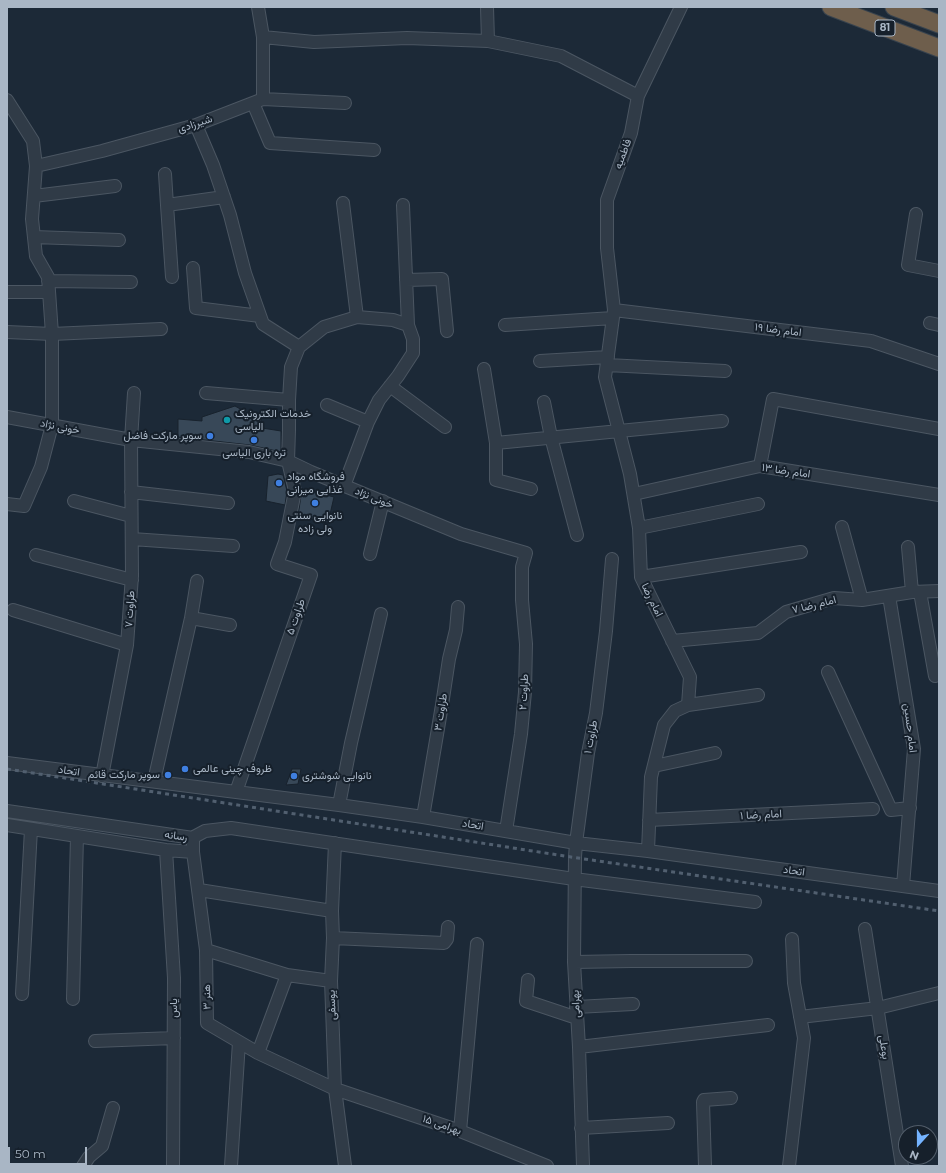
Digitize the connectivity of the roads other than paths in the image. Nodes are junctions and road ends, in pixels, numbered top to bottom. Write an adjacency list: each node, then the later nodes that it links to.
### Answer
1 (258, 7): 7 (street)
2 (487, 7): 8 (street)
3 (682, 7): 10 (street, فاطمیه)
4 (831, 7): 9 (highway, 81)
5 (894, 7): 6 (highway, 81)
6 (939, 24)
7 (263, 37): 8 (street); 12 (street)
8 (488, 41): 10 (street)
9 (939, 48)
10 (638, 96): 34 (street, فاطمیه)
11 (7, 100): 16 (street)
12 (258, 101): 13 (street); 14 (street, شیرزادی); 15 (street)
13 (346, 103)
14 (196, 125): 16 (street, شیرزادی); 20 (street)
15 (374, 150)
16 (36, 166): 19 (street)
17 (165, 174): 22 (street)
18 (115, 186): 19 (street)
19 (34, 196): 25 (street)
20 (224, 197): 22 (street); 35 (street)
21 (343, 203): 36 (street)
22 (167, 205): 29 (street)
23 (403, 205): 30 (street)
24 (916, 214): 28 (street)
25 (34, 237): 26 (street); 32 (street)
26 (119, 240)
27 (193, 268): 35 (street)
28 (939, 271)
29 (172, 276)
30 (406, 280): 37 (street); 40 (street)
31 (131, 282): 32 (street)
32 (49, 286): 33 (street); 42 (street)
33 (7, 292)
34 (614, 314): 38 (street, امام رضا ۱۹); 45 (street, امام رضا); 46 (street, امام رضا ۱۹)
35 (260, 316): 43 (street)
36 (357, 317): 37 (street); 43 (street)
37 (408, 325): 49 (street)
38 (505, 325)
39 (161, 329): 42 (street)
40 (447, 330)
41 (7, 332): 42 (street)
42 (52, 334): 58 (street)
43 (299, 347): 52 (street)
44 (540, 361): 45 (street)
45 (607, 361): 48 (street); 61 (street, امام رضا)
46 (939, 364)
47 (484, 369): 64 (street)
48 (725, 370)
49 (390, 386): 57 (street); 59 (street)
50 (134, 393): 63 (street, طراوت ۷)
51 (206, 393): 52 (street)
52 (289, 400): 65 (street)
53 (544, 402): 62 (street)
54 (327, 404): 57 (street)
55 (7, 417): 58 (street, خونی نژاد)
56 (722, 421): 61 (street)
57 (368, 422): 67 (street)
58 (52, 425): 63 (street, خونی نژاد); 75 (street)
59 (444, 427)
60 (939, 429): 66 (street)
61 (619, 431): 62 (street); 70 (street, امام رضا)
62 (551, 437): 64 (street); 80 (street)
63 (131, 440): 65 (street, خونی نژاد); 69 (street, طراوت ۷)
64 (496, 443): 68 (street)
65 (288, 461): 67 (street, خونی نژاد); 112 (street, طراوت ۵)
66 (760, 466): 70 (street, امام رضا ۱۳); 71 (street, امام رضا ۱۳)
67 (344, 486): 73 (street, خونی نژاد)
68 (531, 489)
69 (131, 492): 74 (street); 77 (street, طراوت ۷)
70 (634, 494): 79 (street, امام رضا)
71 (939, 495)
72 (74, 501): 77 (street)
73 (383, 501): 85 (street, خونی نژاد); 86 (street)
74 (228, 503)
75 (7, 504)
76 (758, 504): 79 (street)
77 (131, 516): 81 (street, طراوت ۷)
78 (842, 527): 95 (street)
79 (639, 528): 89 (street, امام رضا)
80 (577, 535)
81 (132, 539): 82 (street); 90 (street, طراوت ۷)
82 (233, 546)
83 (908, 547): 93 (street)
84 (801, 552): 89 (street)
85 (526, 553): 121 (street, طراوت ۲)
86 (370, 554)
87 (36, 555): 90 (street)
88 (612, 559): 125 (street, طراوت ۱)
89 (641, 577): 101 (street, امام رضا)
90 (132, 580): 102 (street, طراوت ۷)
91 (197, 581): 99 (street)
92 (939, 591): 93 (street, امام رضا ۷)
93 (916, 592): 94 (street, امام رضا ۷); 104 (street)
94 (889, 596): 95 (street, امام رضا ۷); 114 (street, امام حسین)
95 (862, 600): 101 (street, امام رضا ۷)
96 (458, 607): 117 (street, طراوت ۳)
97 (13, 610): 102 (street)
98 (381, 614): 113 (street)
99 (191, 618): 100 (street); 111 (street)
100 (230, 625)
101 (672, 641): 106 (street, امام رضا)
102 (127, 645): 110 (street, طراوت ۷)
103 (828, 672): 114 (street)
104 (935, 676)
105 (758, 695): 106 (street)
106 (688, 705): 109 (street)
107 (715, 753): 109 (street)
108 (7, 763): 110 (street, اتحاد)
109 (654, 766): 118 (street)
110 (102, 776): 111 (street, اتحاد)
111 (154, 781): 112 (street, اتحاد)
112 (236, 792): 113 (street, اتحاد)
113 (339, 805): 117 (street, اتحاد)
114 (910, 808): 130 (street, امام حسین)
115 (873, 809): 118 (street, امام رضا ۱)
116 (7, 811): 123 (street, رسانه)
117 (423, 817): 121 (street, اتحاد)
118 (649, 820): 127 (street)
119 (7, 825): 120 (street, رسانه)
120 (31, 829): 122 (street, رسانه); 147 (street)
121 (506, 830): 125 (street, اتحاد)
122 (77, 836): 126 (street, رسانه); 148 (street)
123 (192, 838): 124 (street); 128 (street, رسانه)
124 (335, 843): 129 (street); 134 (street, یوسفی)
125 (576, 843): 127 (street, اتحاد); 129 (street, بهرامی)
126 (166, 850): 128 (street, رسانه); 154 (street, یاس)
127 (648, 851): 130 (street, اتحاد)
128 (193, 852): 131 (street, هنر ۳)
129 (574, 879): 133 (street); 142 (street, بهرامی)
130 (904, 886): 132 (street, اتحاد)
131 (199, 890): 134 (street); 140 (street, هنر ۳)
132 (939, 891)
133 (755, 902)
134 (332, 911): 137 (street, یوسفی)
135 (448, 927): 137 (street)
136 (865, 929): 150 (street, بوعلی)
137 (333, 938): 145 (street, یوسفی)
138 (792, 939): 152 (street)
139 (477, 944): 164 (street)
140 (206, 950): 143 (street); 156 (street, هنر ۳)
141 (746, 961): 142 (street)
142 (574, 962): 151 (street, بهرامی)
143 (287, 975): 145 (street); 158 (street)
144 (528, 980): 151 (street)
145 (331, 981): 159 (street, یوسفی)
146 (939, 993): 150 (street)
147 (22, 994)
148 (73, 999)
149 (633, 1004): 151 (street)
150 (878, 1008): 152 (street); 173 (street, بوعلی)
151 (577, 1012): 157 (street, بهرامی)
152 (800, 1017): 172 (street)
153 (768, 1025): 157 (street)
154 (174, 1038): 155 (street); 166 (street, یاس)
155 (95, 1041)
156 (239, 1042): 158 (street, هنر ۳); 167 (street)
157 (579, 1047): 163 (street, بهرامی)
158 (258, 1053): 159 (street, هنر ۳)
159 (334, 1089): 164 (street, بهرامی ۱۵); 168 (street, یوسفی)
160 (731, 1098): 171 (street)
161 (113, 1108): 165 (street)
162 (668, 1123): 163 (street)
163 (582, 1128): 170 (street, بهرامی)
164 (460, 1131): 169 (street, بهرامی ۱۵)
165 (83, 1166)
166 (173, 1166)
167 (231, 1166)
168 (344, 1166)
169 (547, 1166)
170 (583, 1166)
171 (705, 1166)
172 (789, 1166)
173 (902, 1166)

